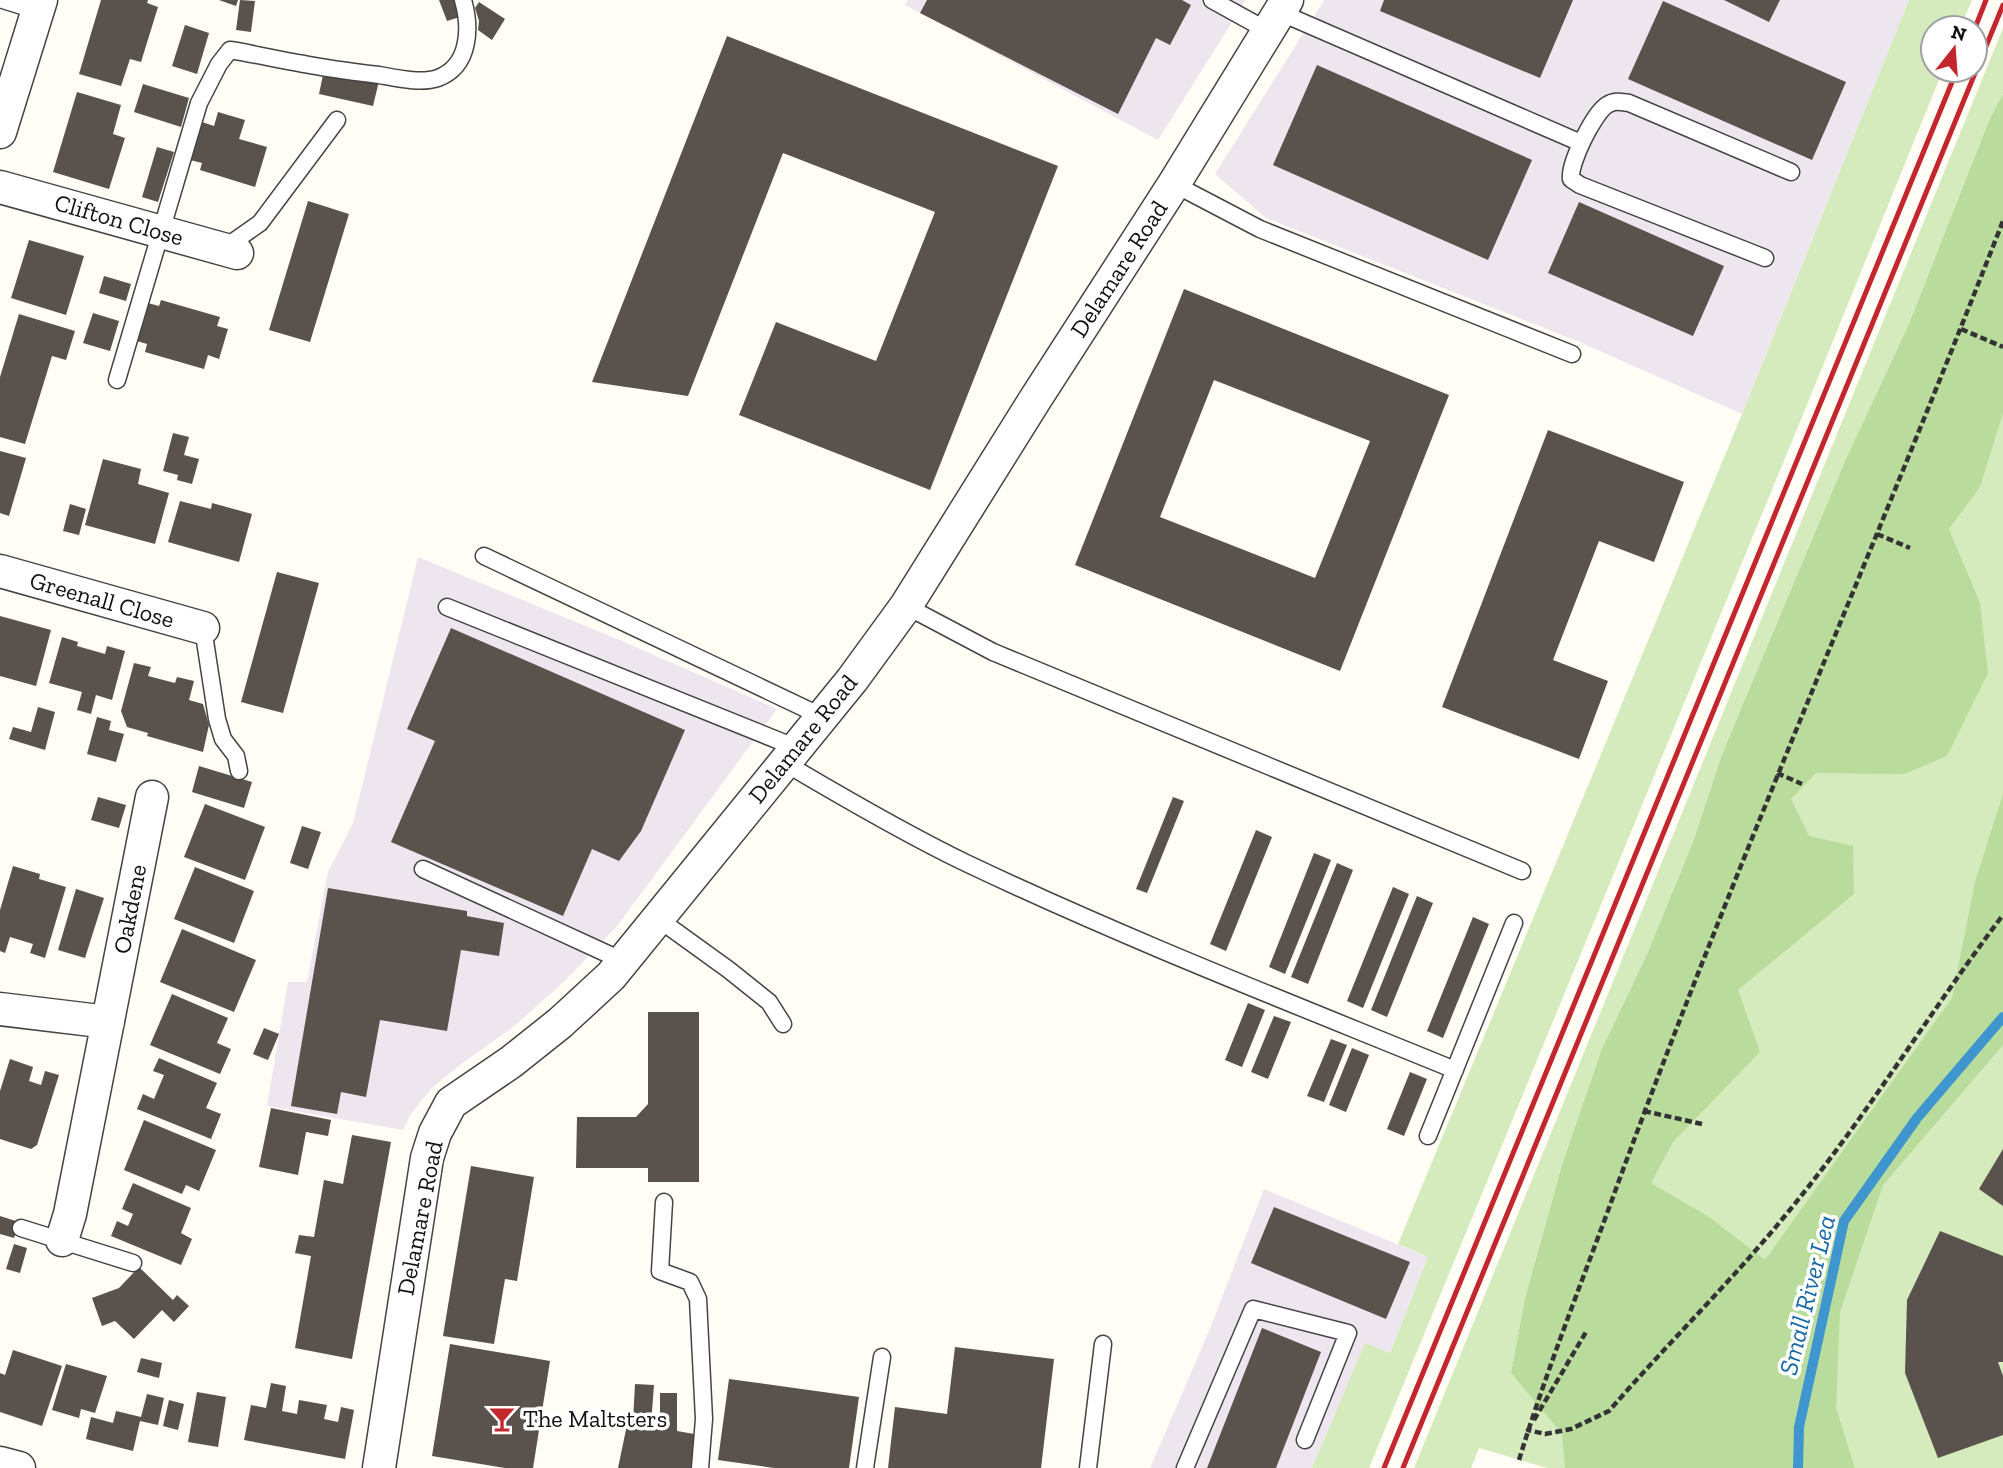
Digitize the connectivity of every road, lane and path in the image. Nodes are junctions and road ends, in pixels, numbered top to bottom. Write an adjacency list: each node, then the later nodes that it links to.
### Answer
1 (2, 0): 4 (lane)
2 (463, 0): 13 (lane)
3 (1212, 0): 5 (lane)
4 (40, 6): 7 (street)
5 (1278, 14): 8 (lane); 10 (street, Delamare Road)
6 (337, 120): 14 (lane)
7 (0, 132)
8 (1581, 143): 9 (lane); 15 (lane)
9 (1791, 172)
10 (1174, 184): 18 (lane); 24 (street, Delamare Road)
11 (0, 187): 13 (street, Clifton Close)
12 (2003, 221): 16 (path)
13 (162, 232): 14 (street, Clifton Close); 19 (lane)
14 (230, 251)
15 (1765, 258)
16 (1961, 329): 17 (path); 20 (path)
17 (2003, 347)
18 (1572, 354)
19 (117, 380)
20 (1877, 534): 21 (path); 30 (path)
21 (1910, 548)
22 (484, 556): 27 (lane)
23 (0, 571): 26 (street, Greenall Close)
24 (906, 606): 27 (street, Delamare Road); 34 (lane)
25 (447, 607): 28 (lane)
26 (204, 628): 29 (lane)
27 (823, 717): 28 (street, Delamare Road)
28 (791, 756): 36 (street, Delamare Road); 42 (lane)
29 (239, 771)
30 (1777, 773): 31 (path); 43 (path)
31 (1802, 784)
32 (152, 797): 40 (street, Oakdene)
33 (423, 869): 38 (lane)
34 (1522, 871)
35 (2003, 915): 53 (path)
36 (657, 918): 38 (street, Delamare Road); 41 (lane)
37 (1514, 923): 42 (lane)
38 (623, 961): 58 (street, Delamare Road)
39 (0, 1009): 40 (street)
40 (108, 1022): 48 (street, Oakdene)
41 (783, 1024)
42 (1455, 1070): 45 (lane)
43 (1644, 1111): 44 (path); 53 (path)
44 (1702, 1124)
45 (1428, 1136)
46 (664, 1202): 59 (lane)
47 (21, 1228): 48 (lane)
48 (62, 1240): 49 (lane)
49 (133, 1262)
50 (1586, 1332): 53 (path)
51 (1103, 1344): 61 (lane)
52 (882, 1357): 60 (lane)
53 (1528, 1430): 55 (path)
54 (1305, 1440): 62 (lane)
55 (1519, 1460)
56 (0, 1463): 57 (street)
57 (19, 1468)
58 (379, 1468)
59 (700, 1468)
60 (865, 1468)
61 (1088, 1468)
62 (1185, 1468)

